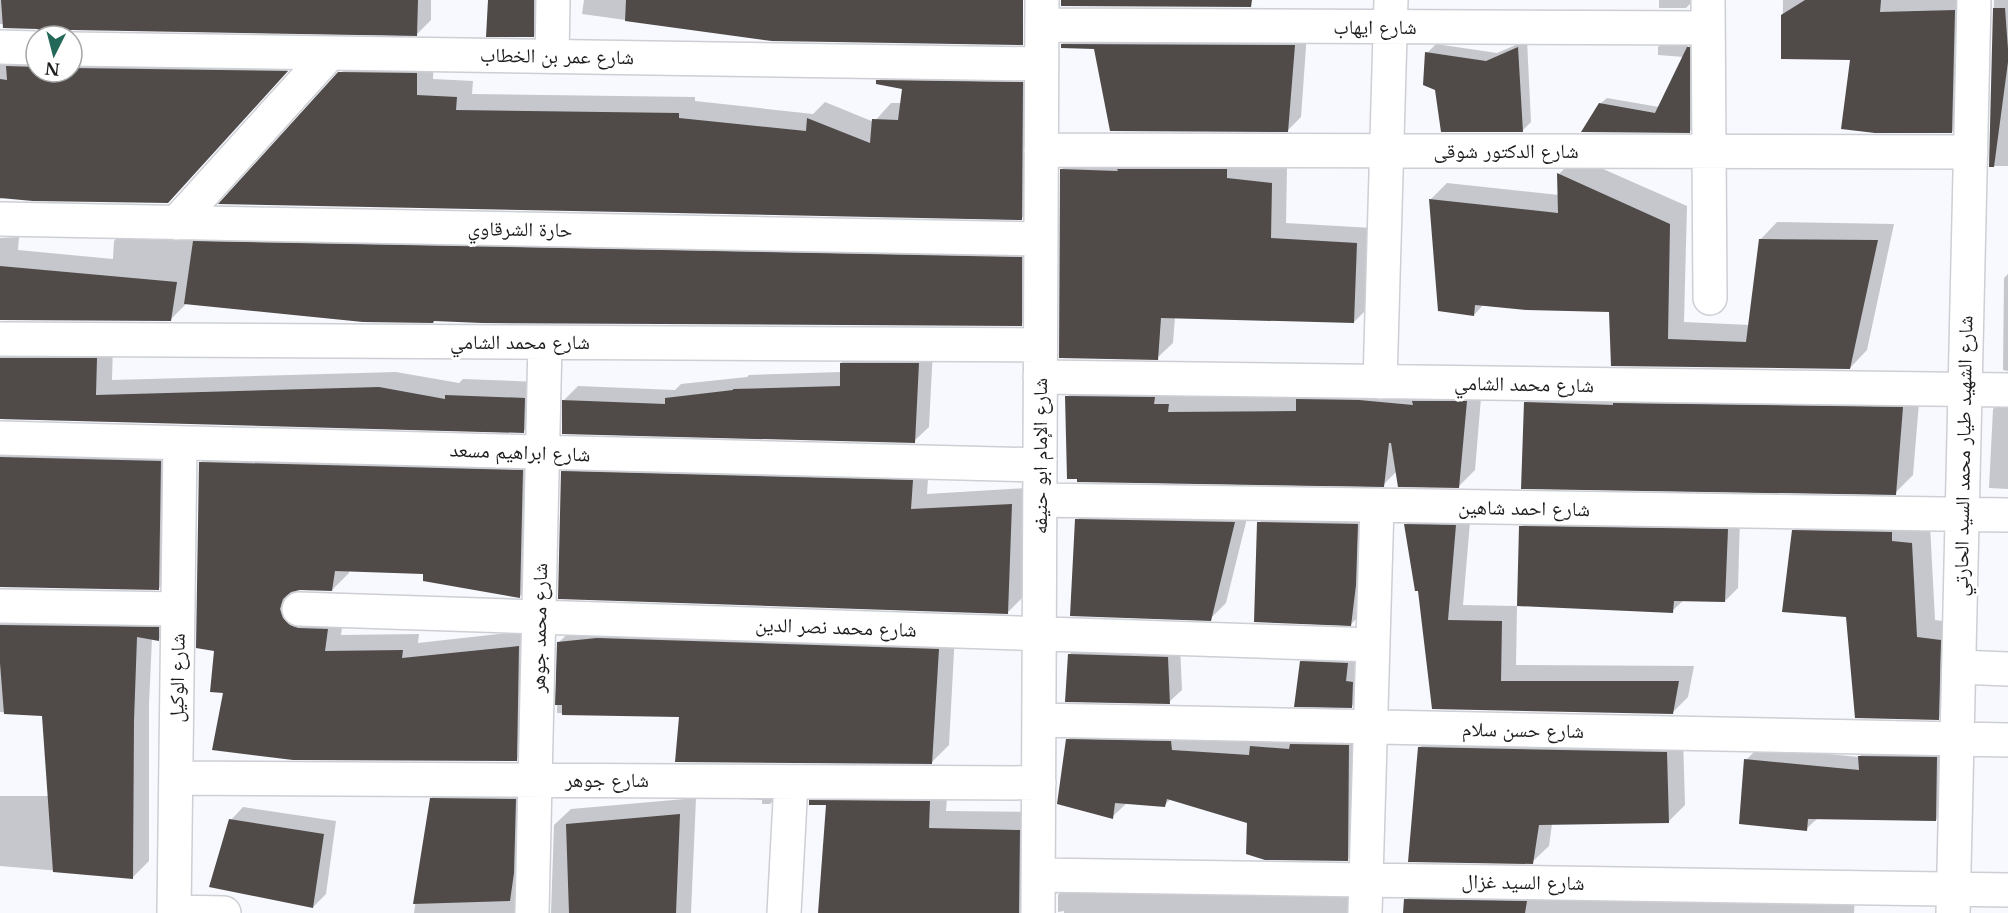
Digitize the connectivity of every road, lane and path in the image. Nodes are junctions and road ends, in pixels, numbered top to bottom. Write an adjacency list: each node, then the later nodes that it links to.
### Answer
1 (553, 0): 10 (street)
2 (1974, 0): 15 (street, شارع الشهيد طيار محمد السيد الحارتي)
3 (1042, 12): 4 (street, شارع ايهاب); 11 (street, شارع الإمام ابو حنيفه)
4 (1391, 13): 5 (street, شارع ايهاب); 13 (street)
5 (1708, 14): 14 (street)
6 (0, 47): 7 (street)
7 (24, 48)
8 (84, 49): 9 (street, شارع عمر بن الخطاب)
9 (330, 53): 10 (street, شارع عمر بن الخطاب); 17 (street)
10 (552, 56): 11 (street, شارع عمر بن الخطاب)
11 (1041, 64): 12 (street, شارع الإمام ابو حنيفه)
12 (1041, 150): 13 (street, شارع الدكتور شوقى); 18 (street, شارع الإمام ابو حنيفه)
13 (1387, 151): 14 (street, شارع الدكتور شوقى); 23 (street)
14 (1709, 151): 15 (street, شارع الدكتور شوقى); 19 (street)
15 (1971, 152): 24 (street, شارع الشهيد طيار محمد السيد الحارتي)
16 (0, 219): 17 (street, حارة الشرقاوي)
17 (176, 223): 18 (street, حارة الشرقاوي)
18 (1041, 239): 22 (street, شارع الإمام ابو حنيفه)
19 (1710, 298)
20 (0, 339): 21 (street, شارع محمد الشامي)
21 (545, 342): 22 (street, شارع محمد الشامي); 28 (street, شارع محمد جوهر)
22 (1040, 361): 23 (street, شارع محمد الشامي); 29 (street, شارع الإمام ابو حنيفه)
23 (1380, 382): 24 (street, شارع محمد الشامي)
24 (1965, 390): 25 (street, شارع محمد الشامي); 32 (street, شارع الشهيد طيار محمد السيد الحارتي)
25 (2008, 390)
26 (0, 438): 27 (street, شارع ابراهيم مسعد)
27 (180, 442): 28 (street, شارع ابراهيم مسعد); 35 (street, شارع الوكيل)
28 (543, 452): 29 (street, شارع ابراهيم مسعد); 37 (street, شارع محمد جوهر)
29 (1040, 465): 30 (street, شارع الإمام ابو حنيفه)
30 (1040, 500): 31 (street, شارع احمد شاهين); 38 (street, شارع الإمام ابو حنيفه)
31 (1377, 505): 32 (street, شارع احمد شاهين); 39 (street)
32 (1962, 514): 33 (street, شارع احمد شاهين); 40 (street, شارع الشهيد طيار محمد السيد الحارتي)
33 (2008, 515)
34 (0, 606): 35 (street)
35 (178, 609): 46 (street, شارع الوكيل)
36 (299, 609): 37 (street, شارع محمد نصر الدين)
37 (539, 618): 38 (street, شارع محمد نصر الدين); 47 (street, شارع محمد جوهر)
38 (1039, 634): 39 (street, شارع محمد نصر الدين); 42 (street, شارع الإمام ابو حنيفه)
39 (1373, 645): 43 (street)
40 (1959, 667): 41 (street); 44 (street, شارع الشهيد طيار محمد السيد الحارتي)
41 (2008, 669)
42 (1039, 720): 43 (street, شارع حسن سلام); 49 (street, شارع الإمام ابو حنيفه)
43 (1371, 727): 44 (street, شارع حسن سلام); 51 (street)
44 (1957, 739): 45 (street, شارع حسن سلام); 53 (street, شارع الشهيد طيار محمد السيد الحارتي)
45 (2008, 740)
46 (176, 778): 47 (street, شارع جوهر); 54 (street, شارع الوكيل)
47 (535, 780): 48 (street, شارع جوهر); 56 (street, شارع محمد جوهر)
48 (791, 782): 49 (street, شارع جوهر); 57 (street)
49 (1039, 783): 50 (street, شارع الإمام ابو حنيفه)
50 (1039, 875): 51 (street, شارع السيد غزال); 58 (street, شارع الإمام ابو حنيفه)
51 (1366, 879): 53 (street, شارع السيد غزال); 59 (street)
52 (2008, 890): 53 (street, شارع السيد غزال)
53 (1953, 901)
54 (174, 913): 55 (street)
55 (224, 913)
56 (532, 913)
57 (784, 913)
58 (1038, 913)
59 (1365, 913)

